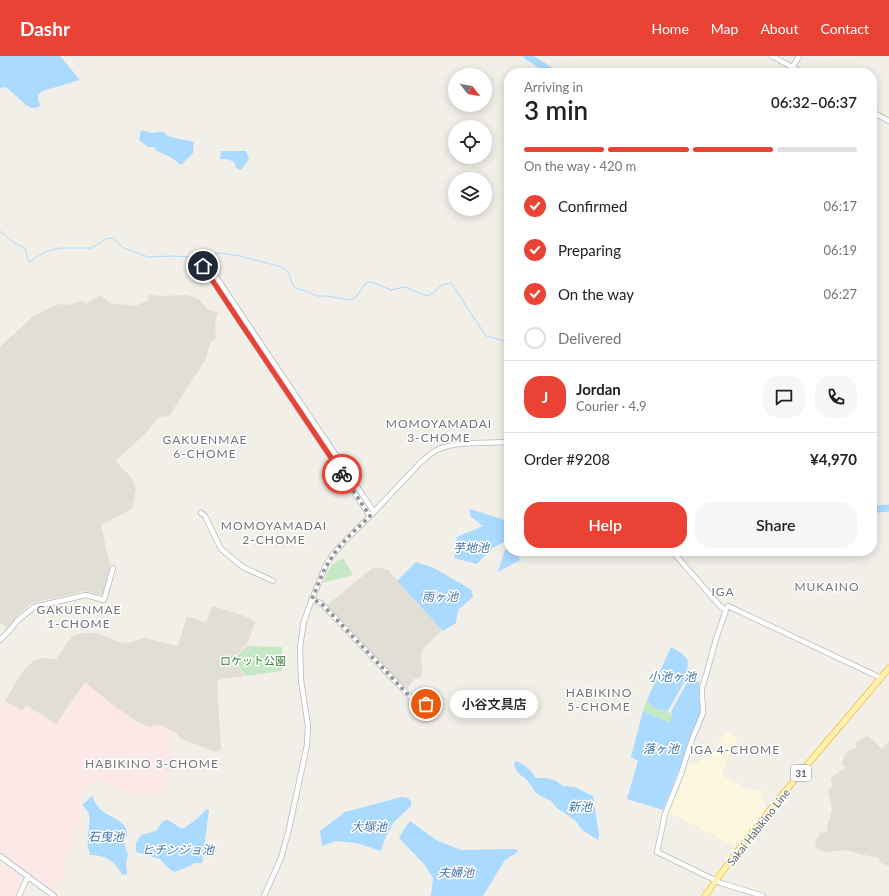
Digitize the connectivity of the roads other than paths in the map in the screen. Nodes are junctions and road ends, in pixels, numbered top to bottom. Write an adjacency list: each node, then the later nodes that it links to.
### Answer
1 (772, 56): 3 (street)
2 (800, 56): 3 (street)
3 (793, 67)
4 (877, 115): 5 (street)
5 (889, 121)
6 (208, 265): 10 (street)
7 (203, 266): 11 (street)
8 (504, 442): 10 (street)
9 (201, 512): 14 (street)
10 (374, 512): 11 (street)
11 (370, 516): 15 (street)
12 (676, 556): 23 (street)
13 (113, 568): 17 (street)
14 (273, 581)
15 (312, 599): 20 (street); 26 (street)
16 (728, 606): 19 (street)
17 (0, 640)
18 (889, 668): 19 (main road, Sakai Habikino Line / 31)
19 (881, 678): 23 (main road, Sakai Habikino Line / 31)
20 (432, 705)
21 (0, 856): 22 (street)
22 (28, 876): 24 (street); 25 (street)
23 (716, 880): 27 (main road, Sakai Habikino Line / 31); 28 (street)
24 (19, 896)
25 (54, 896)
26 (264, 896)
27 (705, 896)
28 (763, 896)

